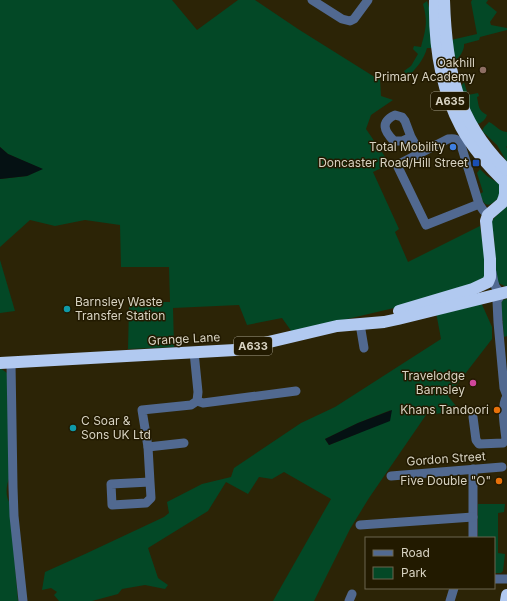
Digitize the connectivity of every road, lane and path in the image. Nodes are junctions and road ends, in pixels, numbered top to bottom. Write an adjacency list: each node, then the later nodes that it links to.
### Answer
1 (312, 0): 2 (street)
2 (368, 0)
3 (435, 0): 7 (highway, A635)
4 (444, 0): 7 (highway, A635)
5 (411, 137): 6 (street)
6 (420, 153): 9 (street); 9 (street)
7 (506, 178): 8 (highway)
8 (505, 202): 10 (highway)
9 (479, 204): 10 (street)
10 (488, 215): 11 (highway, A633)
11 (490, 259): 12 (street); 13 (highway, A633)
12 (504, 293): 13 (highway, Grange Lane / A633); 18 (street)
13 (360, 324): 14 (street); 15 (highway, Grange Lane / A633)
14 (364, 348)
15 (194, 352): 16 (highway, Grange Lane / A633); 19 (street)
16 (6, 363): 34 (street)
17 (296, 391): 19 (street)
18 (507, 396): 20 (street)
19 (197, 401): 22 (street)
20 (473, 417)
21 (184, 443): 22 (street)
22 (148, 447): 26 (street)
23 (502, 467): 24 (street, Gordon Street)
24 (473, 469): 25 (street, Gordon Street); 27 (street)
25 (391, 476)
26 (150, 482): 26 (street)
27 (474, 517): 28 (street); 29 (street)
28 (360, 525)
29 (473, 537)
30 (495, 579): 31 (street)
31 (507, 579)
32 (454, 589): 35 (street)
33 (507, 595): 36 (highway)
34 (23, 601)
35 (450, 601)
36 (506, 601)

